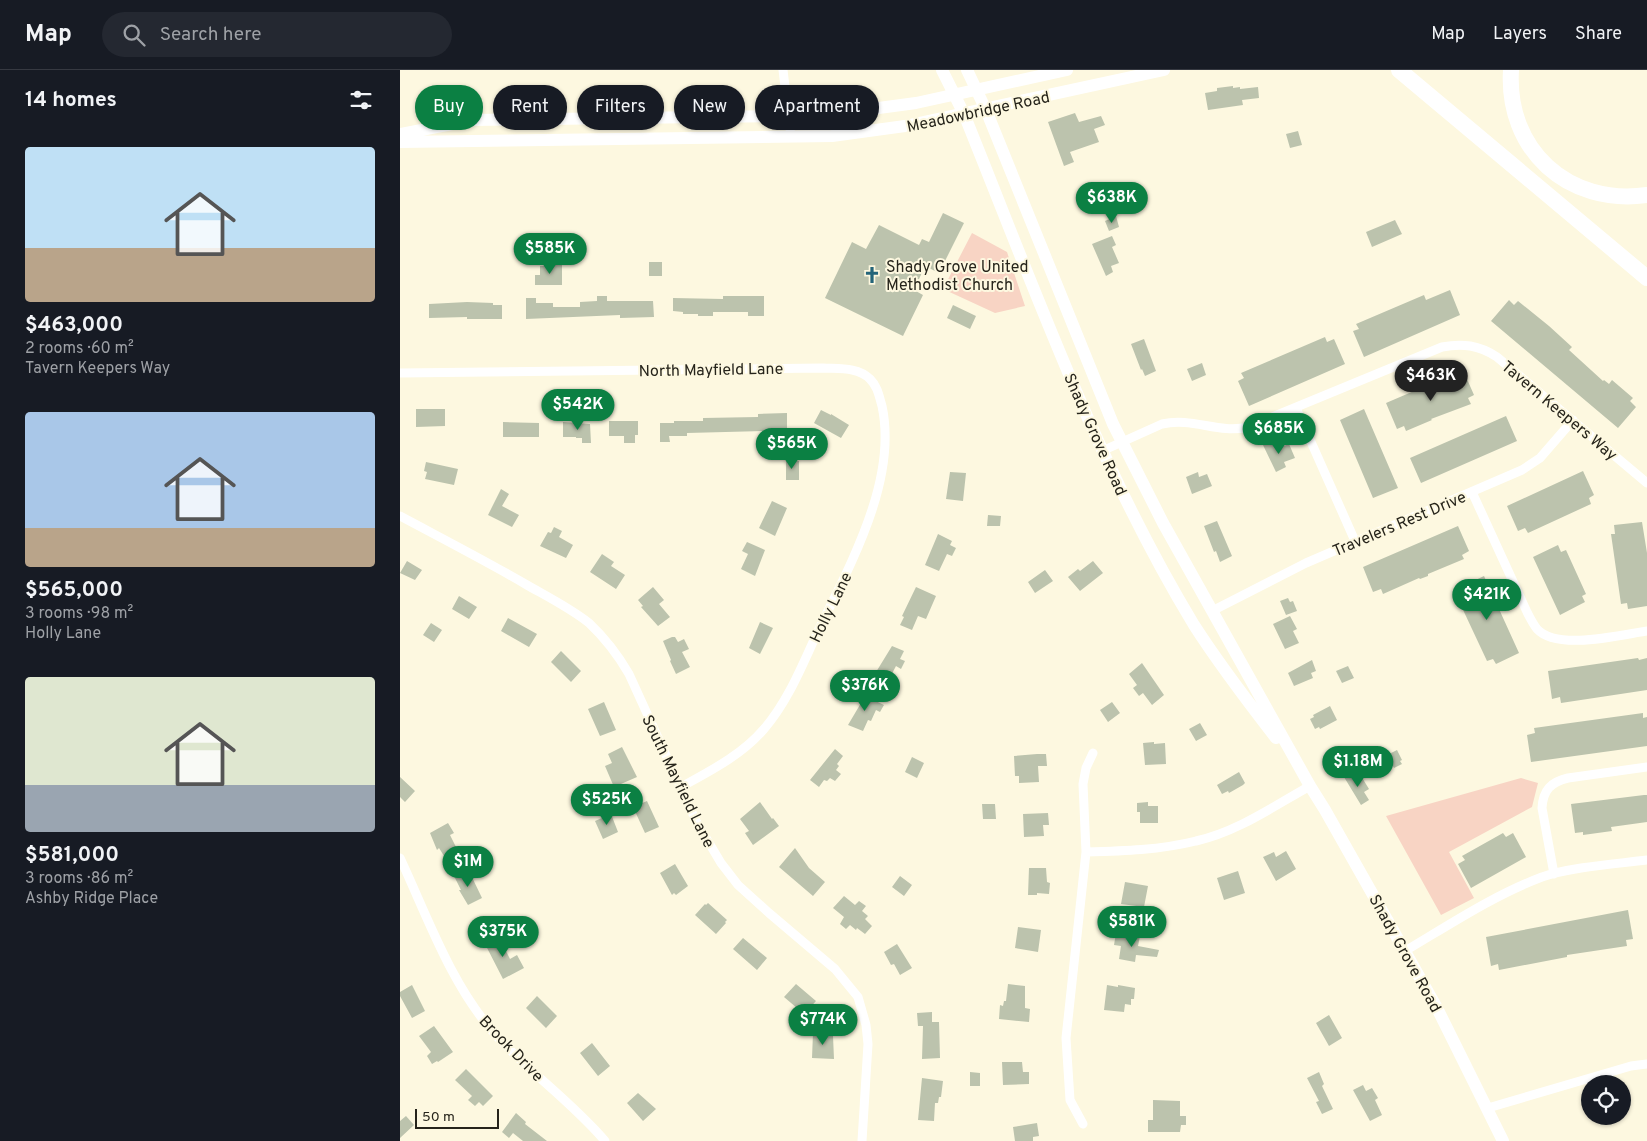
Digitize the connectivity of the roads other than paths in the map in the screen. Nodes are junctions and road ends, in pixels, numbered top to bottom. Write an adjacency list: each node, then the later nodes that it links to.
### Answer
1 (783, 70): 8 (street)
2 (942, 70): 10 (main road, Shady Grove Road)
3 (967, 70): 9 (main road, Shady Grove Road)
4 (1067, 70): 9 (main road, Meadowbridge Road)
5 (1164, 70): 12 (main road, Meadowbridge Road)
6 (1399, 70): 20 (highway)
7 (1511, 70): 19 (highway)
8 (785, 85)
9 (977, 90): 10 (main road, Meadowbridge Road); 12 (main road, Shady Grove Road)
10 (955, 95): 11 (main road, Meadowbridge Road); 13 (main road, Shady Grove Road)
11 (879, 109)
12 (986, 110): 13 (main road, Meadowbridge Road); 25 (main road, Shady Grove Road)
13 (964, 114): 17 (main road, Meadowbridge Road); 26 (main road, Shady Grove Road)
14 (755, 116): 16 (main road, Meadowbridge Road)
15 (790, 130): 17 (street)
16 (400, 134)
17 (791, 137): 18 (main road, Meadowbridge Road)
18 (400, 142)
19 (1647, 195)
20 (1647, 278)
21 (400, 373): 22 (street, North Mayfield Lane)
22 (869, 378): 37 (street, Holly Lane)
23 (1296, 408): 24 (street, Tavern Keepers Way); 25 (street, Tavern Keepers Way); 30 (street)
24 (1573, 420): 27 (street, Tavern Keepers Way); 28 (street, Travelers Rest Drive)
25 (1122, 442): 26 (street, Tavern Keepers Way); 31 (main road, Shady Grove Road)
26 (1102, 451): 35 (main road, Shady Grove Road)
27 (1647, 483)
28 (1472, 492): 30 (street, Travelers Rest Drive); 32 (street)
29 (400, 516): 37 (street, South Mayfield Lane)
30 (1355, 541): 31 (street, Travelers Rest Drive)
31 (1212, 611): 35 (main road, Shady Grove Road)
32 (1647, 631)
33 (1092, 753): 38 (street)
34 (1647, 767): 41 (street)
35 (1301, 770): 36 (main road, Shady Grove Road)
36 (1310, 786): 38 (street); 42 (main road, Shady Grove Road)
37 (681, 787): 47 (street, South Mayfield Lane)
38 (1086, 852): 45 (street)
39 (400, 858): 46 (street, Brook Drive)
40 (1647, 860): 41 (street)
41 (1554, 874): 42 (street)
42 (1405, 951): 44 (main road, Shady Grove Road)
43 (1647, 1064): 44 (street)
44 (1488, 1108): 48 (main road, Shady Grove Road)
45 (1083, 1124)
46 (604, 1141)
47 (862, 1141)
48 (1503, 1141)

